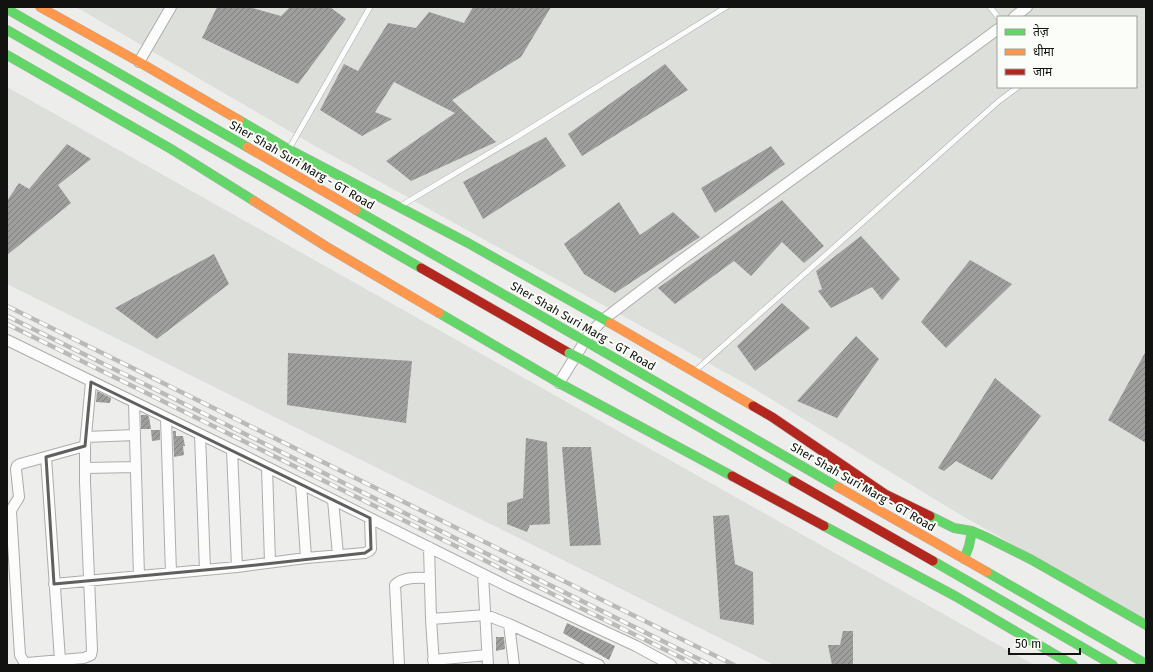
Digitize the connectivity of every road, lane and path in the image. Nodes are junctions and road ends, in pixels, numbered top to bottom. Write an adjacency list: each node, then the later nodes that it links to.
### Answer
1 (40, 7): 13 (main road, Sher Shah Suri Marg - GT Road)
2 (171, 7): 13 (street)
3 (370, 7): 15 (lane)
4 (726, 7): 16 (lane)
5 (990, 7): 8 (lane)
6 (1027, 7): 9 (street)
7 (7, 9): 39 (main road, Sher Shah Suri Marg - GT Road, bridge)
8 (997, 16)
9 (1015, 16)
10 (7, 30): 62 (main road, bridge)
11 (997, 30): 17 (street)
12 (7, 55): 21 (main road)
13 (139, 62): 15 (main road, Sher Shah Suri Marg - GT Road)
14 (1017, 88): 19 (lane)
15 (288, 149): 16 (main road, Sher Shah Suri Marg - GT Road)
16 (399, 207): 17 (main road, Sher Shah Suri Marg - GT Road)
17 (604, 319): 19 (main road, Sher Shah Suri Marg - GT Road); 21 (street)
18 (7, 340): 20 (street)
19 (694, 372): 35 (main road, Sher Shah Suri Marg - GT Road)
20 (91, 382): 22 (street); 26 (street)
21 (558, 383): 61 (main road)
22 (134, 403): 23 (street); 25 (street)
23 (166, 418): 24 (street); 43 (street)
24 (200, 434): 27 (street); 42 (street)
25 (135, 435): 26 (street); 29 (street)
26 (86, 442): 28 (street); 31 (street)
27 (232, 450): 30 (street); 41 (street)
28 (46, 457): 48 (street); 53 (street)
29 (136, 467): 31 (street); 45 (street)
30 (267, 467): 32 (street); 40 (street)
31 (85, 468): 47 (street)
32 (301, 484): 33 (street); 38 (street)
33 (333, 500): 34 (street); 37 (street)
34 (370, 518): 36 (street); 37 (street)
35 (972, 531): 39 (main road); 52 (main road, Sher Shah Suri Marg - GT Road)
36 (429, 547): 44 (street); 46 (street)
37 (338, 555): 38 (street)
38 (306, 558): 40 (street)
39 (964, 559): 57 (main road, Sher Shah Suri Marg - GT Road)
40 (270, 562): 41 (street)
41 (237, 568): 42 (street)
42 (205, 570): 43 (street)
43 (171, 573): 45 (street)
44 (483, 574): 49 (street); 56 (street)
45 (139, 576): 47 (street)
46 (430, 578): 50 (street); 58 (street)
47 (90, 581): 48 (street); 53 (street)
48 (54, 584): 53 (street)
49 (486, 615): 50 (street); 51 (street); 54 (street)
50 (431, 619): 55 (street)
51 (509, 624): 59 (street); 60 (street)
52 (1146, 625)
53 (60, 660)
54 (487, 660): 55 (street)
55 (434, 662)
56 (669, 664)
57 (1146, 664)
58 (399, 665)
59 (514, 665)
60 (599, 665)
61 (1073, 665)
62 (1113, 665)

